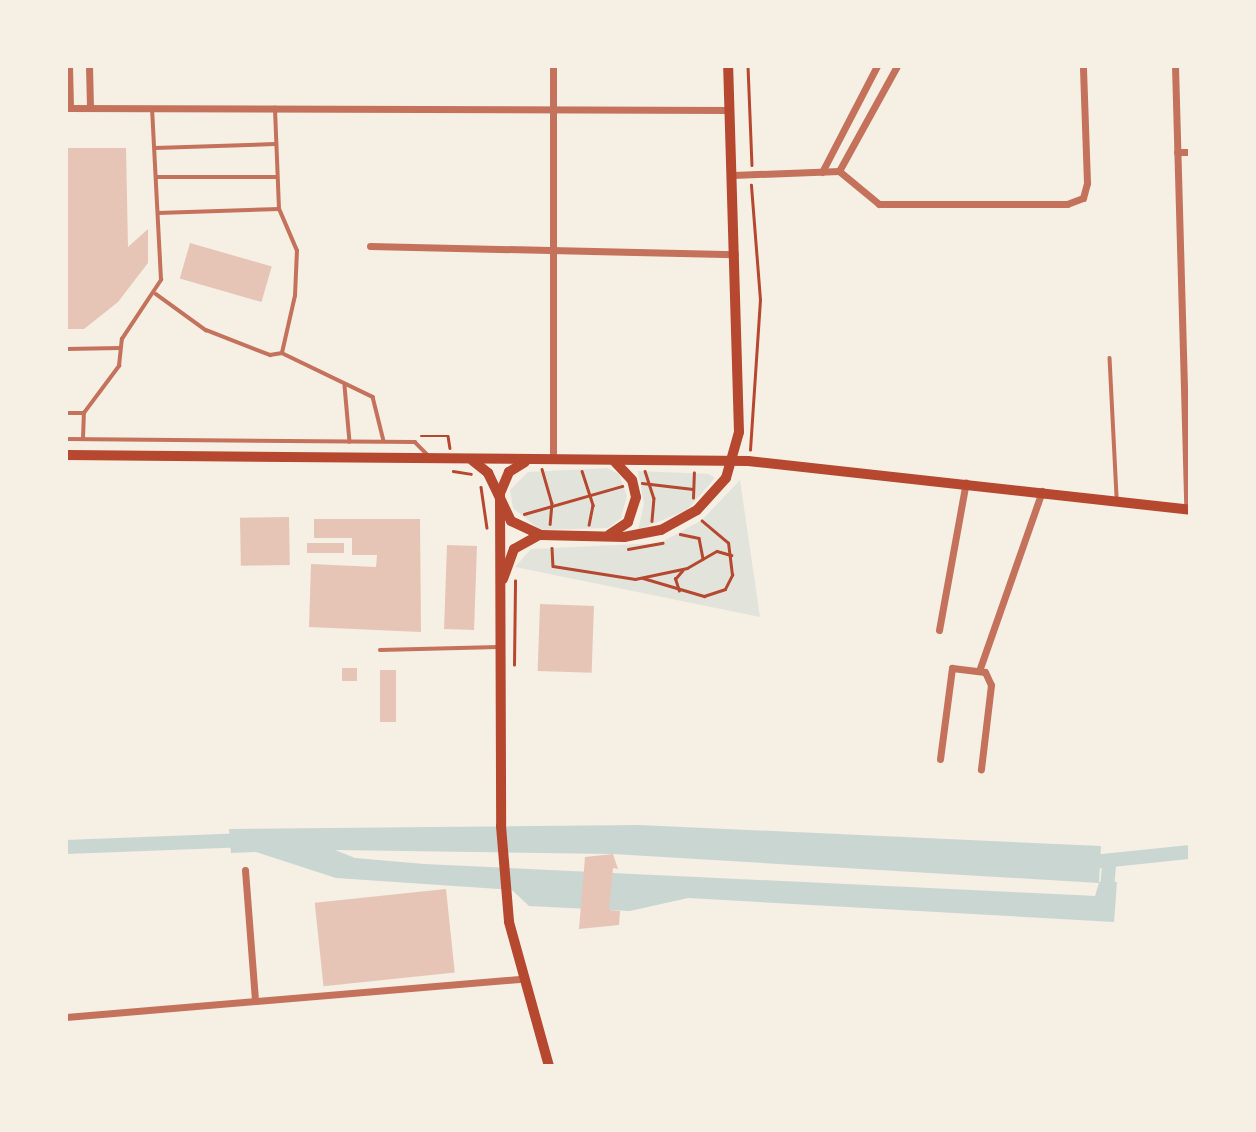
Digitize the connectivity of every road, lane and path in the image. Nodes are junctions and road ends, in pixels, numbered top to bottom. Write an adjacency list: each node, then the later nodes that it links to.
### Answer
1 (69, 66): 10 (street)
2 (89, 66): 11 (street)
3 (553, 66): 13 (street)
4 (728, 66): 14 (main road)
5 (877, 66): 20 (street)
6 (897, 66): 19 (street)
7 (1083, 66): 19 (street)
8 (1175, 66): 17 (street)
9 (275, 106): 12 (street); 13 (street); 15 (lane)
10 (68, 108): 11 (street)
11 (89, 108): 12 (street)
12 (152, 108): 16 (lane)
13 (554, 108): 14 (street); 27 (street)
14 (729, 110): 21 (main road)
15 (275, 144): 16 (lane); 23 (lane)
16 (154, 148): 22 (lane)
17 (1177, 152): 18 (street); 35 (street)
18 (1189, 152)
19 (839, 171): 20 (street)
20 (822, 172): 21 (street)
21 (733, 175): 28 (main road)
22 (156, 177): 23 (lane); 25 (lane)
23 (277, 177): 24 (lane)
24 (279, 209): 25 (lane); 32 (lane)
25 (158, 213): 29 (lane)
26 (370, 246): 27 (street)
27 (556, 249): 28 (street); 45 (street)
28 (735, 254): 50 (main road)
29 (156, 295): 30 (lane); 32 (lane)
30 (120, 348): 31 (lane); 37 (lane)
31 (66, 349)
32 (282, 353): 34 (lane)
33 (1110, 358): 58 (lane)
34 (345, 386): 40 (lane); 41 (lane)
35 (1187, 388): 61 (street)
36 (66, 413): 37 (lane)
37 (84, 413): 39 (lane)
38 (66, 439): 39 (lane)
39 (83, 439): 40 (lane)
40 (349, 442): 41 (lane)
41 (385, 442): 43 (lane)
42 (66, 455): 43 (main road)
43 (431, 458): 44 (main road)
44 (472, 460): 47 (main road); 59 (main road)
45 (553, 460): 46 (main road); 47 (main road)
46 (581, 460): 48 (main road); 57 (path)
47 (533, 461): 59 (main road); 60 (path)
48 (614, 461): 49 (main road); 54 (main road)
49 (695, 461): 50 (main road); 55 (path)
50 (736, 461): 52 (main road); 62 (main road)
51 (645, 471): 53 (path)
52 (967, 481): 56 (main road); 74 (street)
53 (650, 482): 54 (path); 55 (path); 64 (path)
54 (633, 484): 57 (path); 67 (main road)
55 (693, 489): 62 (path)
56 (1042, 490): 58 (main road); 77 (street)
57 (589, 493): 60 (path); 67 (path)
58 (1116, 498): 61 (main road)
59 (500, 502): 66 (main road); 73 (main road)
60 (552, 503): 63 (path); 66 (path)
61 (1188, 509)
62 (702, 516): 67 (main road); 68 (path)
63 (518, 517)
64 (650, 528)
65 (680, 534): 69 (path)
66 (545, 535): 67 (main road); 71 (path); 73 (main road)
67 (592, 538)
68 (732, 555): 69 (path); 72 (path)
69 (703, 559): 70 (path)
70 (687, 568): 71 (path); 72 (path)
71 (643, 578): 72 (path)
72 (679, 591)
73 (499, 595): 75 (main road)
74 (939, 629)
75 (498, 647): 76 (lane); 81 (main road)
76 (380, 650)
77 (979, 671): 78 (street); 79 (street)
78 (940, 759)
79 (981, 769)
80 (245, 870): 82 (street)
81 (522, 979): 82 (street); 84 (main road)
82 (255, 999): 83 (street)
83 (66, 1017)
84 (549, 1066)

